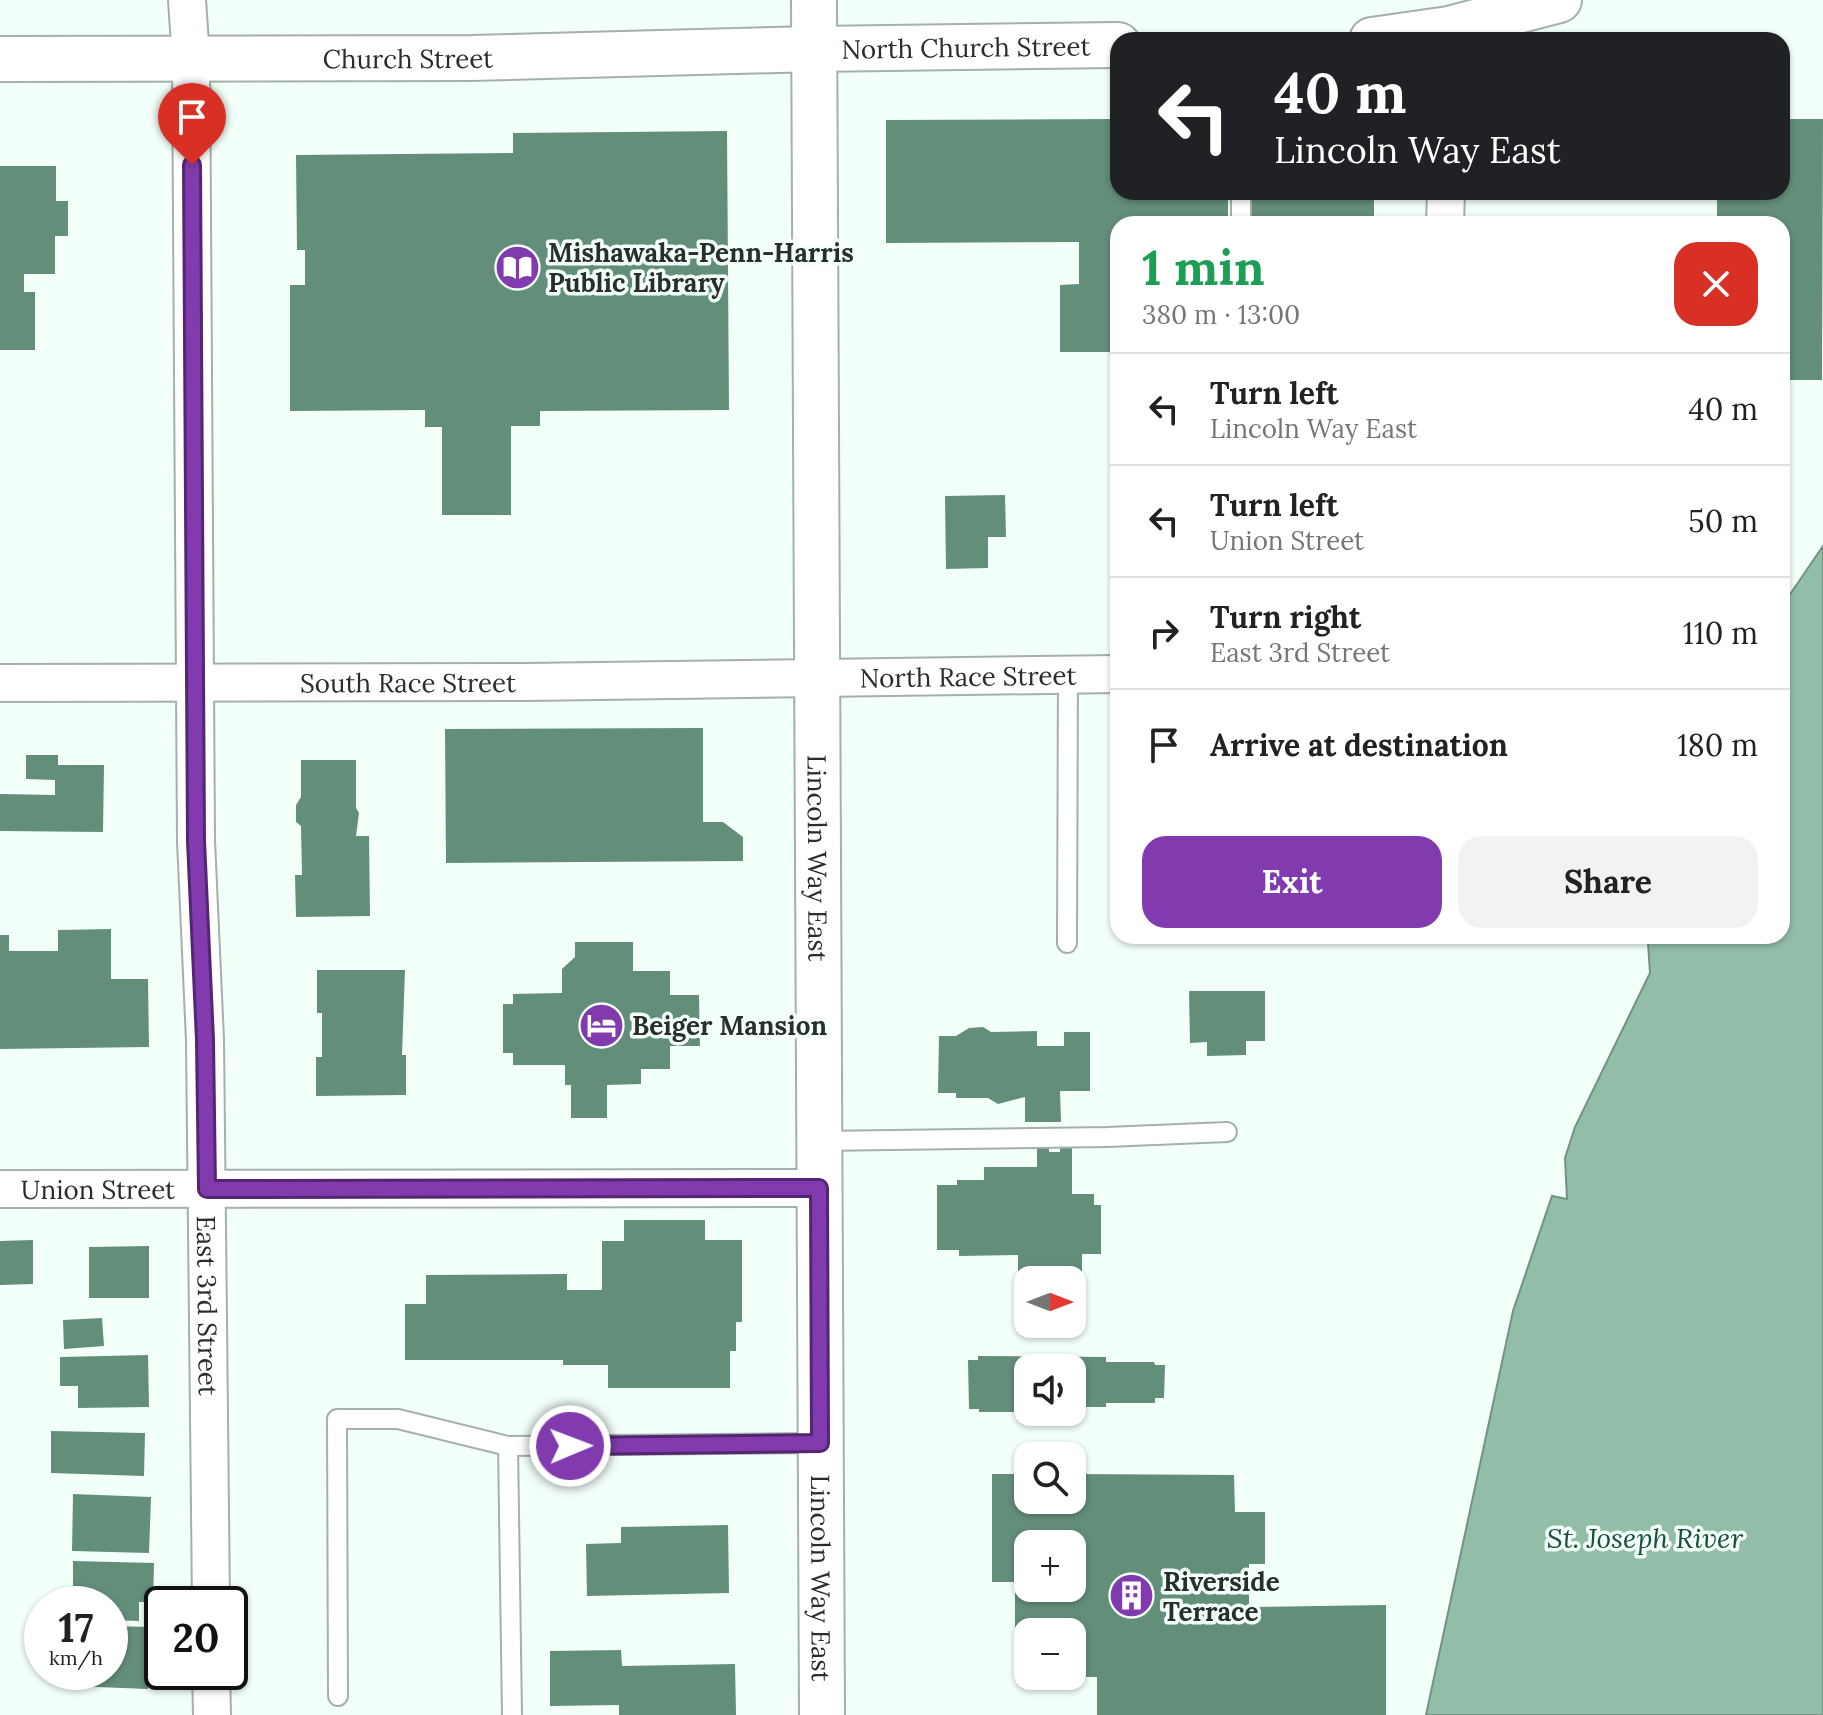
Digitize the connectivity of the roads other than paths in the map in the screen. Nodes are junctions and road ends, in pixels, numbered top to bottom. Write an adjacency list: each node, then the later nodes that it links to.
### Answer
1 (187, 0): 9 (street, East 3rd Street)
2 (814, 0): 7 (main road, Lincoln Way East)
3 (1559, 0): 4 (main road)
4 (1449, 23): 5 (main road)
5 (1408, 32)
6 (1110, 45): 7 (main road, North Church Street)
7 (814, 49): 9 (main road, Church Street); 12 (main road, Lincoln Way East)
8 (0, 59): 9 (main road, Church Street)
9 (191, 59): 14 (street, East 3rd Street)
10 (1110, 674): 11 (street, North Race Street)
11 (1068, 675): 12 (street, North Race Street); 15 (lane)
12 (817, 676): 14 (street, South Race Street); 17 (main road, Lincoln Way East)
13 (0, 683): 14 (street, South Race Street)
14 (195, 683): 20 (street, East 3rd Street)
15 (1067, 943)
16 (1227, 1132): 17 (lane)
17 (819, 1141): 18 (main road, Lincoln Way East)
18 (819, 1188): 20 (street, Union Street); 21 (main road, Lincoln Way East)
19 (0, 1189): 20 (street, Union Street)
20 (207, 1189): 23 (street, East 3rd Street)
21 (820, 1443): 22 (lane); 28 (main road, Lincoln Way East)
22 (508, 1446): 25 (lane); 27 (lane)
23 (211, 1586)
24 (211, 1690): 26 (street)
25 (338, 1696)
26 (212, 1715)
27 (512, 1715)
28 (822, 1715)

